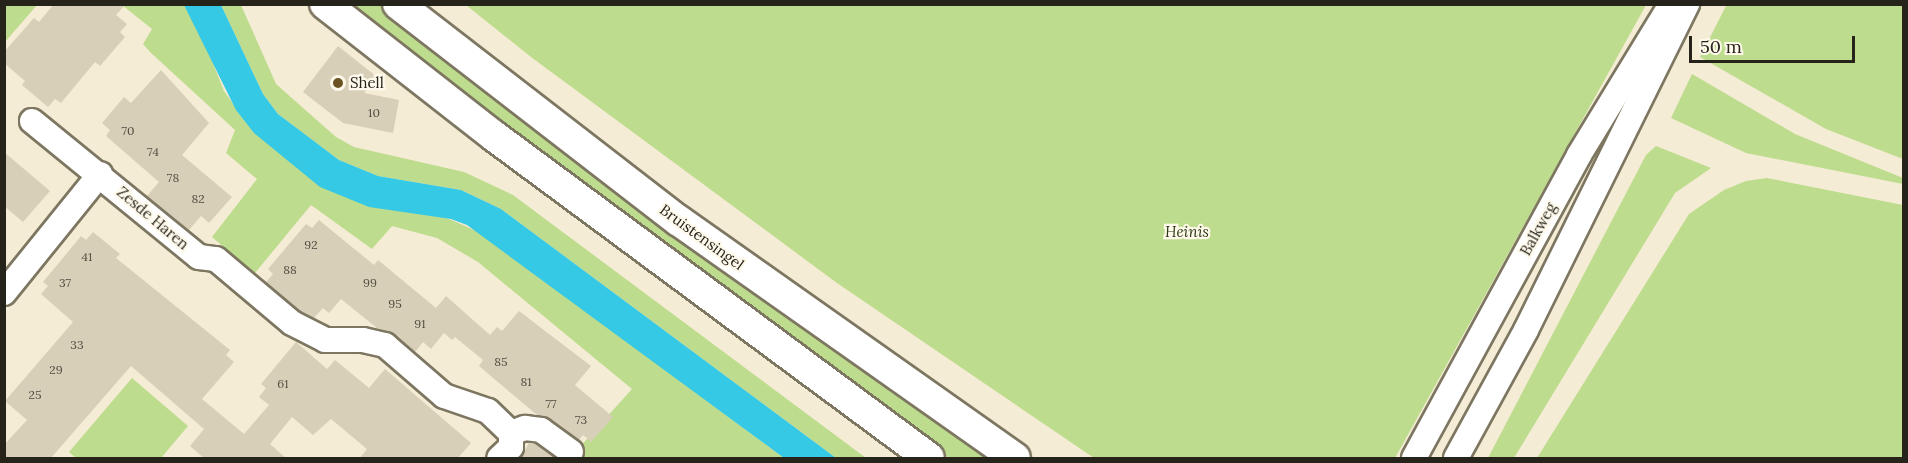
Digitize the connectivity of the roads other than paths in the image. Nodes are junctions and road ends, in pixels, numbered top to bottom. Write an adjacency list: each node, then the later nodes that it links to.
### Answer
1 (325, 4): 11 (main road)
2 (398, 4): 12 (main road, Bruistensingel)
3 (1671, 4): 13 (street, Balkweg)
4 (1687, 4): 14 (street)
5 (32, 121): 6 (street, Zesde Haren)
6 (100, 174): 7 (street); 8 (street, Zesde Haren)
7 (4, 293)
8 (511, 433): 9 (street); 10 (street)
9 (572, 452)
10 (499, 459)
11 (928, 459)
12 (1015, 459)
13 (1413, 459)
14 (1456, 459)

